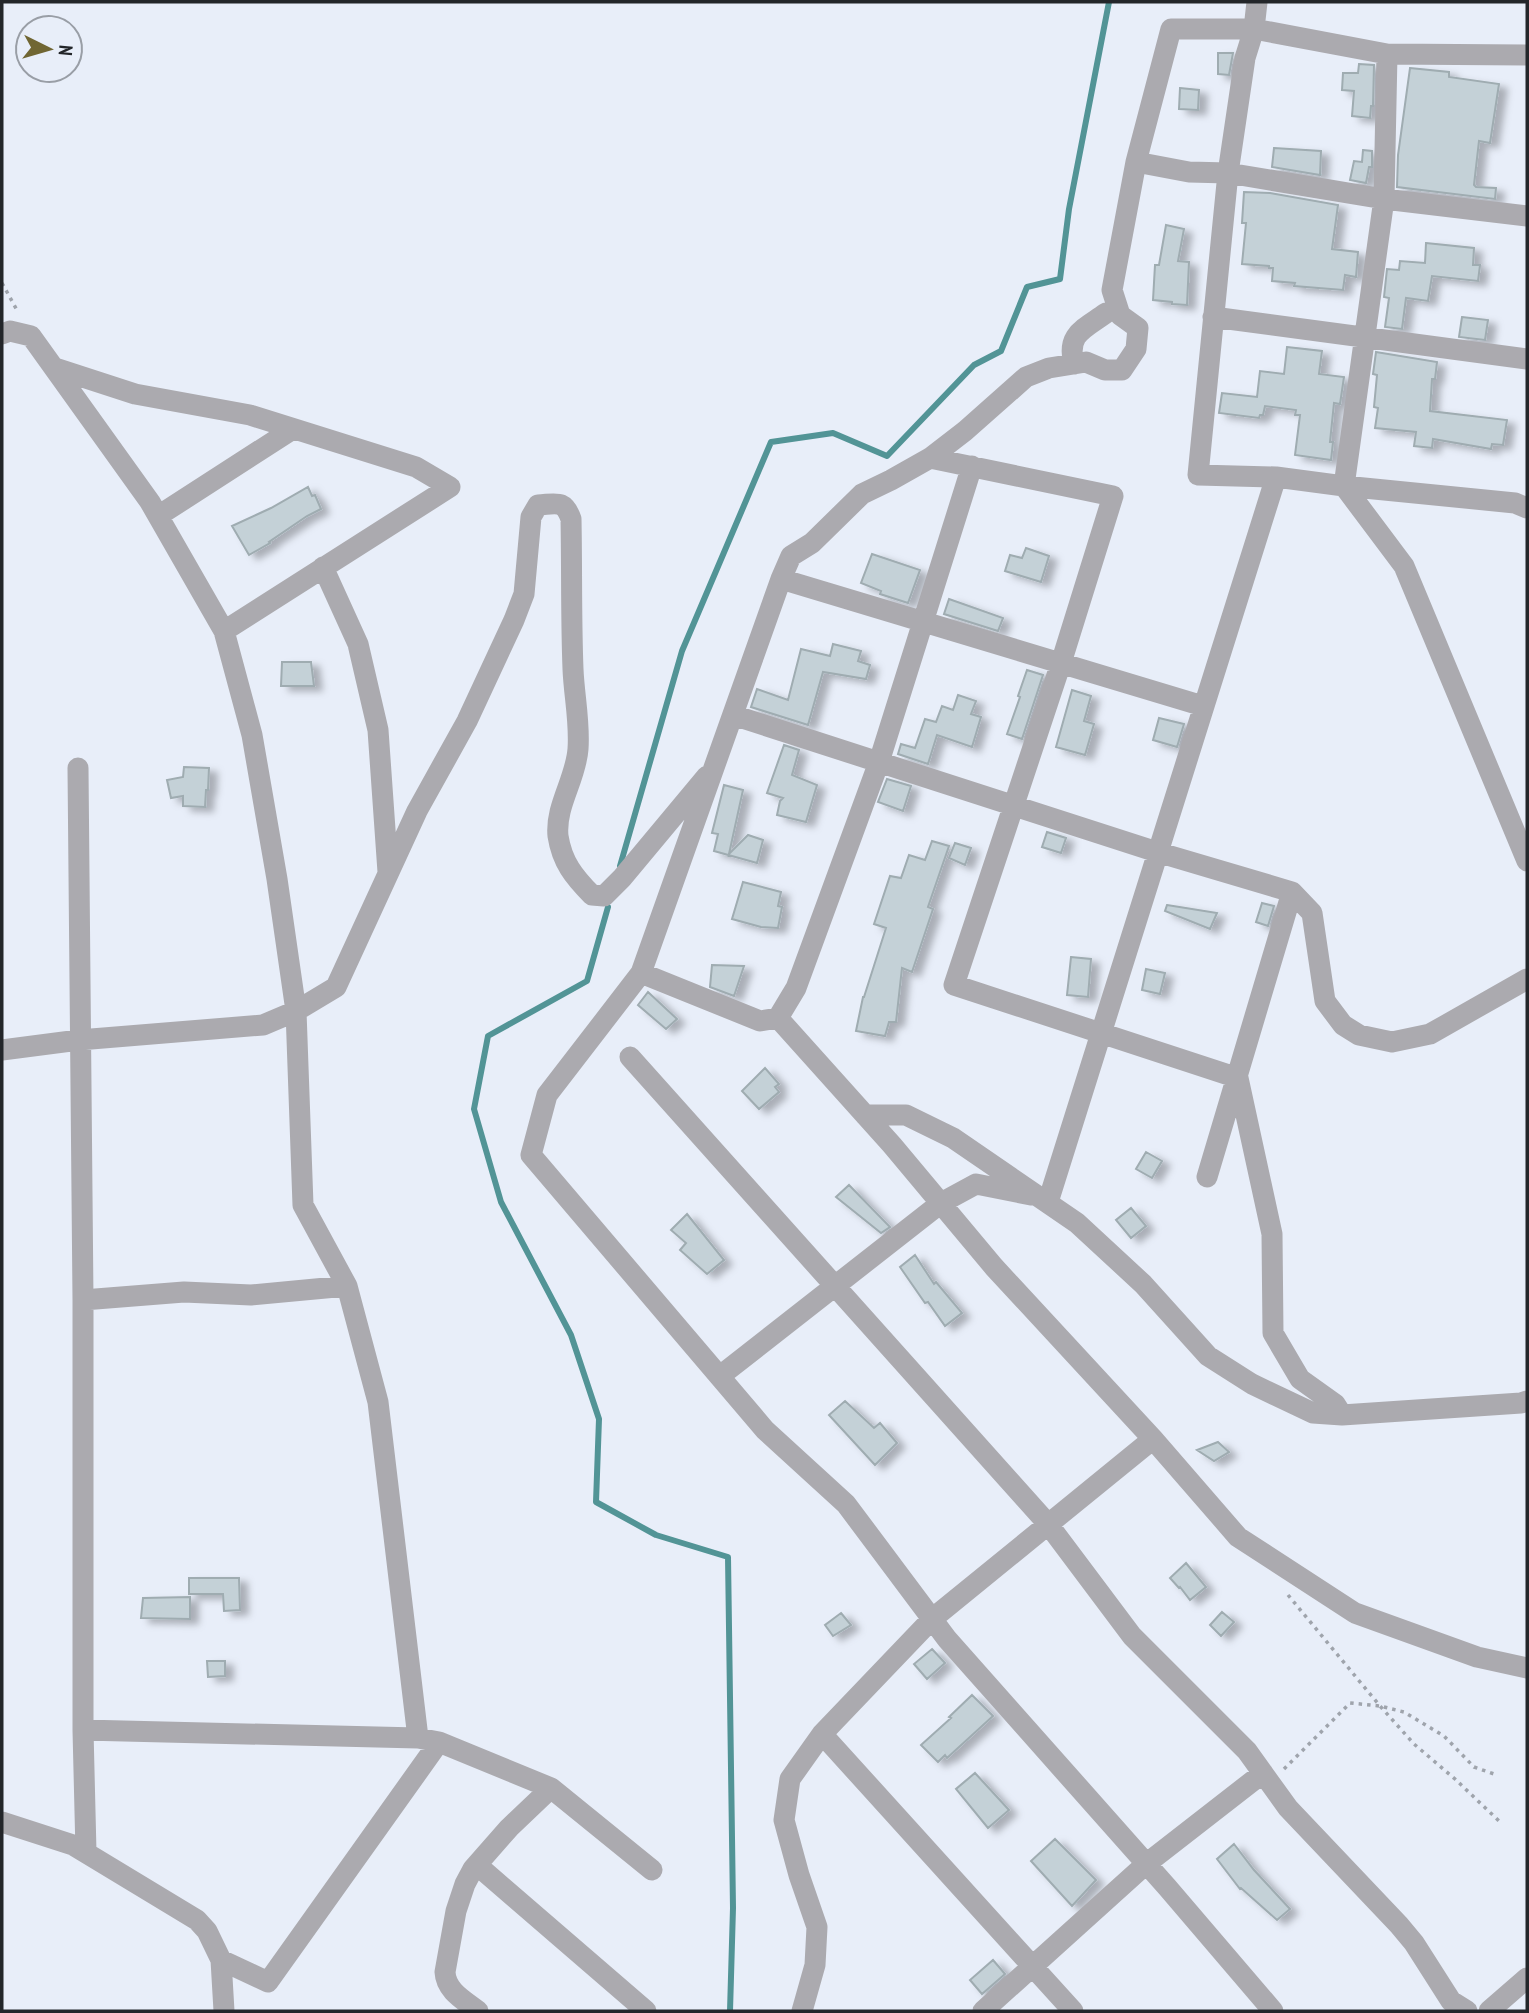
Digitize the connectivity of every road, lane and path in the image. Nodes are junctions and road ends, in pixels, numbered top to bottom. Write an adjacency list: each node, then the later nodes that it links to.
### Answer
1 (1257, 2): 2 (street)
2 (1254, 29): 3 (street); 5 (street); 6 (street)
3 (1387, 54): 4 (street); 7 (street)
4 (1527, 55)
5 (1136, 162): 6 (street); 16 (street)
6 (1228, 173): 7 (street); 11 (street)
7 (1384, 199): 8 (street); 14 (street)
8 (1527, 216)
9 (2, 283): 13 (path)
10 (1106, 313): 16 (street)
11 (1213, 317): 14 (street); 21 (street)
12 (2, 334): 13 (street)
13 (31, 336): 17 (street)
14 (1365, 337): 15 (street); 22 (street)
15 (1527, 359)
16 (1074, 364): 19 (street)
17 (55, 368): 18 (street); 24 (street)
18 (293, 429): 24 (street); 25 (street)
19 (930, 457): 20 (street); 26 (street)
20 (972, 466): 27 (street); 29 (street)
21 (1276, 477): 22 (street); 30 (street)
22 (1344, 486): 23 (street); 37 (street)
23 (1527, 508)
24 (158, 516): 28 (street)
25 (323, 568): 28 (street); 38 (street)
26 (781, 579): 27 (street); 31 (street)
27 (923, 622): 29 (street); 32 (street)
28 (223, 631): 42 (street)
29 (1061, 663): 30 (street); 35 (street)
30 (1203, 706): 36 (street)
31 (733, 715): 32 (street); 33 (street)
32 (879, 762): 35 (street); 43 (street)
33 (715, 766): 38 (street); 40 (street)
34 (78, 768): 45 (street)
35 (1015, 806): 36 (street); 44 (street)
36 (1157, 852): 39 (street); 44 (street)
37 (1527, 861)
38 (388, 874): 42 (street)
39 (1293, 892): 41 (street); 48 (street)
40 (641, 973): 43 (street); 56 (street)
41 (1527, 979)
42 (296, 1011): 45 (street); 53 (street)
43 (778, 1018): 49 (street)
44 (1100, 1034): 48 (street); 51 (street)
45 (79, 1041): 46 (street); 55 (street)
46 (2, 1050)
47 (630, 1057): 54 (street)
48 (1238, 1079): 50 (street); 58 (street)
49 (865, 1115): 51 (street); 52 (street)
50 (1207, 1177)
51 (1044, 1199): 52 (street); 58 (street)
52 (941, 1203): 54 (street); 59 (street)
53 (347, 1286): 55 (street); 67 (street)
54 (834, 1287): 56 (street); 60 (street)
55 (83, 1300): 65 (street)
56 (720, 1376): 62 (street)
57 (1527, 1401): 58 (street)
58 (1342, 1415)
59 (1153, 1439): 60 (street); 63 (street)
60 (1048, 1524): 62 (street); 69 (street)
61 (1286, 1591): 64 (path)
62 (932, 1619): 66 (street); 74 (street)
63 (1527, 1668)
64 (1380, 1706): 68 (path); 69 (path); 71 (path)
65 (83, 1730): 67 (street); 73 (street)
66 (822, 1734): 78 (street); 83 (street)
67 (429, 1740): 70 (street); 77 (street)
68 (1497, 1774)
69 (1267, 1778): 74 (street); 87 (street)
70 (551, 1788): 75 (street); 76 (street)
71 (1499, 1821)
72 (2, 1822): 73 (street)
73 (86, 1852): 77 (street)
74 (1146, 1864): 78 (street); 86 (street)
75 (477, 1865): 81 (street); 82 (street)
76 (652, 1870)
77 (221, 1960): 80 (street)
78 (1032, 1967): 84 (street); 85 (street)
79 (1527, 1978): 88 (street)
80 (224, 2011)
81 (478, 2011)
82 (646, 2011)
83 (802, 2011)
84 (983, 2011)
85 (1073, 2011)
86 (1273, 2011)
87 (1467, 2011)
88 (1489, 2011)

